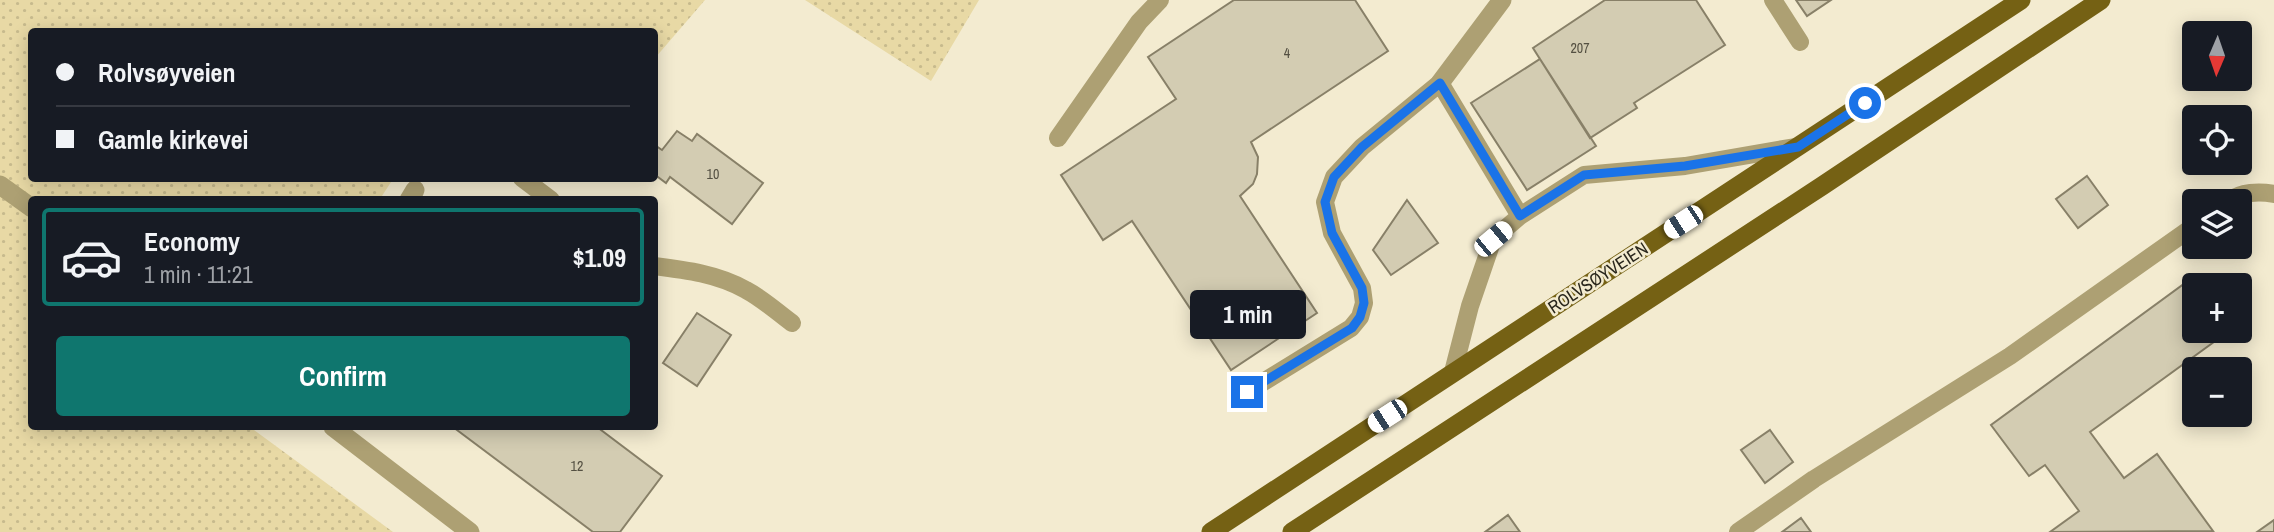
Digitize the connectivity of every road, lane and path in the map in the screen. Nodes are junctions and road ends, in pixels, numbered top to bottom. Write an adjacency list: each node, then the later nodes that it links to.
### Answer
1 (1160, 0): 8 (lane)
2 (1773, 0): 6 (lane)
3 (2021, 0): 9 (main road, ROLVSØYVEIEN)
4 (2101, 0): 25 (main road)
5 (1495, 2): 7 (street)
6 (1800, 42)
7 (1440, 83): 16 (lane); 21 (lane)
8 (1058, 138)
9 (1798, 147): 16 (lane); 20 (main road, ROLVSØYVEIEN)
10 (527, 182): 14 (lane)
11 (0, 184): 15 (street)
12 (2252, 193): 13 (lane)
13 (2274, 194)
14 (546, 196)
15 (28, 205)
16 (1520, 216): 20 (lane)
17 (2182, 234): 26 (lane)
18 (658, 266): 19 (lane)
19 (793, 323)
20 (1453, 372): 24 (main road, ROLVSØYVEIEN)
21 (1247, 392)
22 (337, 430): 23 (street)
23 (470, 532)
24 (1210, 532)
25 (1292, 532)
26 (1738, 532)

